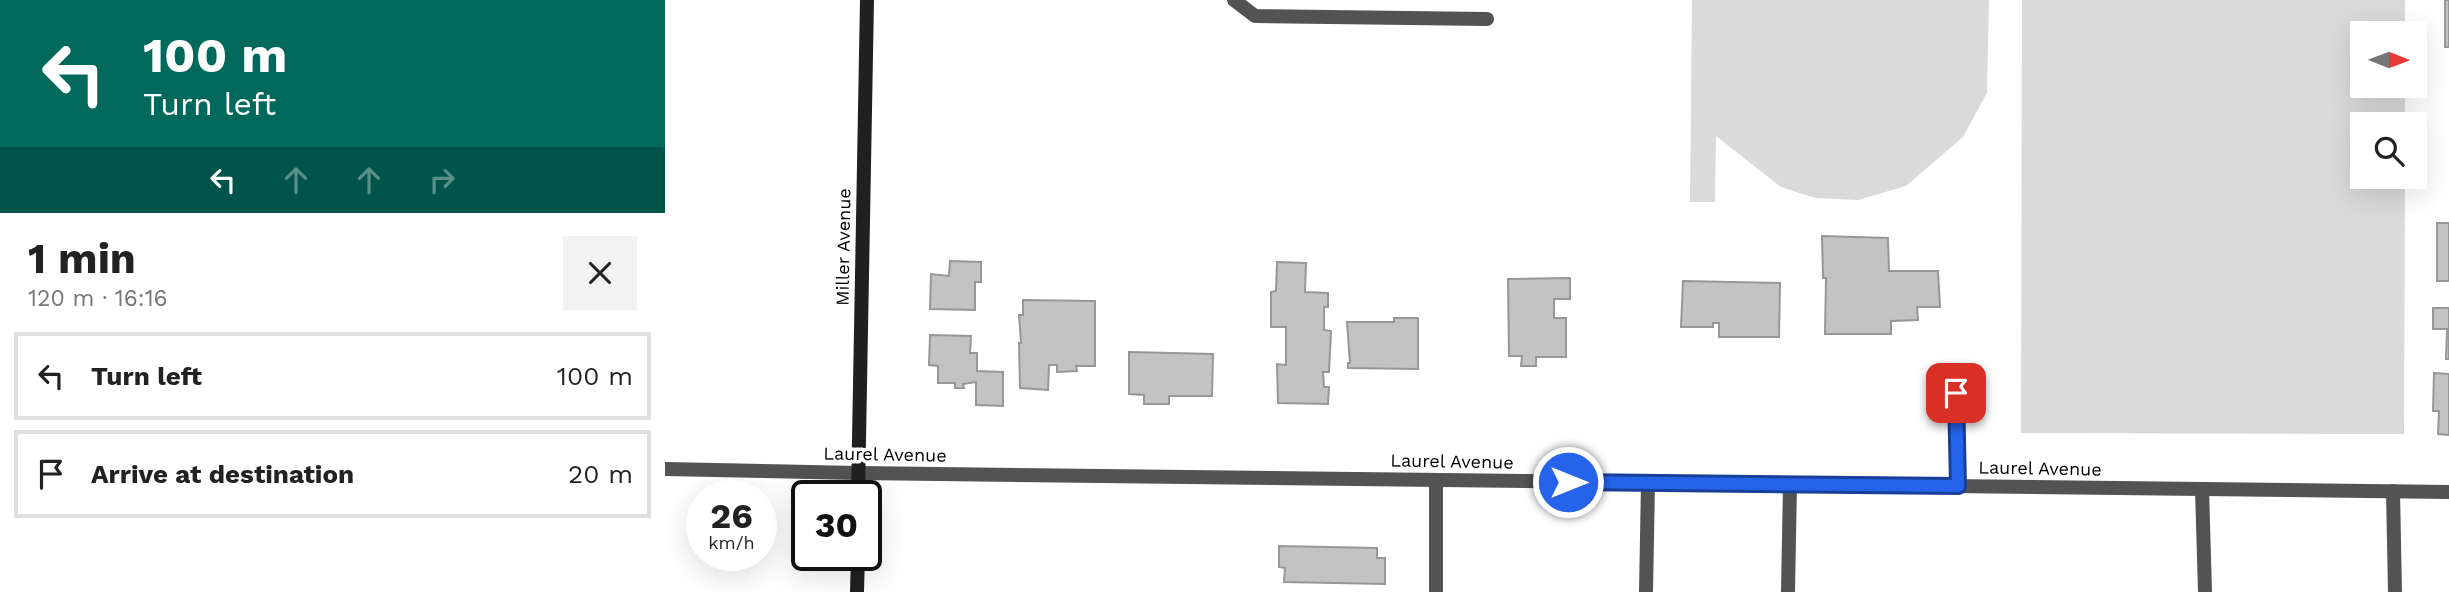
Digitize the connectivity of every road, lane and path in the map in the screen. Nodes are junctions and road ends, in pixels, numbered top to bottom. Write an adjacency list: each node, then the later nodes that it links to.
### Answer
1 (866, 0): 6 (street, Miller Avenue)
2 (1234, 0): 3 (street)
3 (1487, 19)
4 (1956, 393): 11 (street)
5 (665, 469): 6 (street, Laurel Avenue)
6 (858, 473): 7 (street, Miller Avenue); 8 (street, Laurel Avenue)
7 (858, 480)
8 (1436, 480): 9 (street, Laurel Avenue); 17 (street)
9 (1647, 483): 10 (street, Laurel Avenue); 18 (street)
10 (1790, 484): 11 (street, Laurel Avenue); 19 (street)
11 (1958, 486): 12 (street, Laurel Avenue)
12 (2202, 489): 13 (street, Laurel Avenue); 20 (street)
13 (2393, 491): 14 (street, Laurel Avenue); 21 (street)
14 (2449, 492)
15 (858, 571): 16 (street)
16 (857, 592)
17 (1436, 592)
18 (1646, 592)
19 (1788, 592)
20 (2205, 592)
21 (2395, 592)

